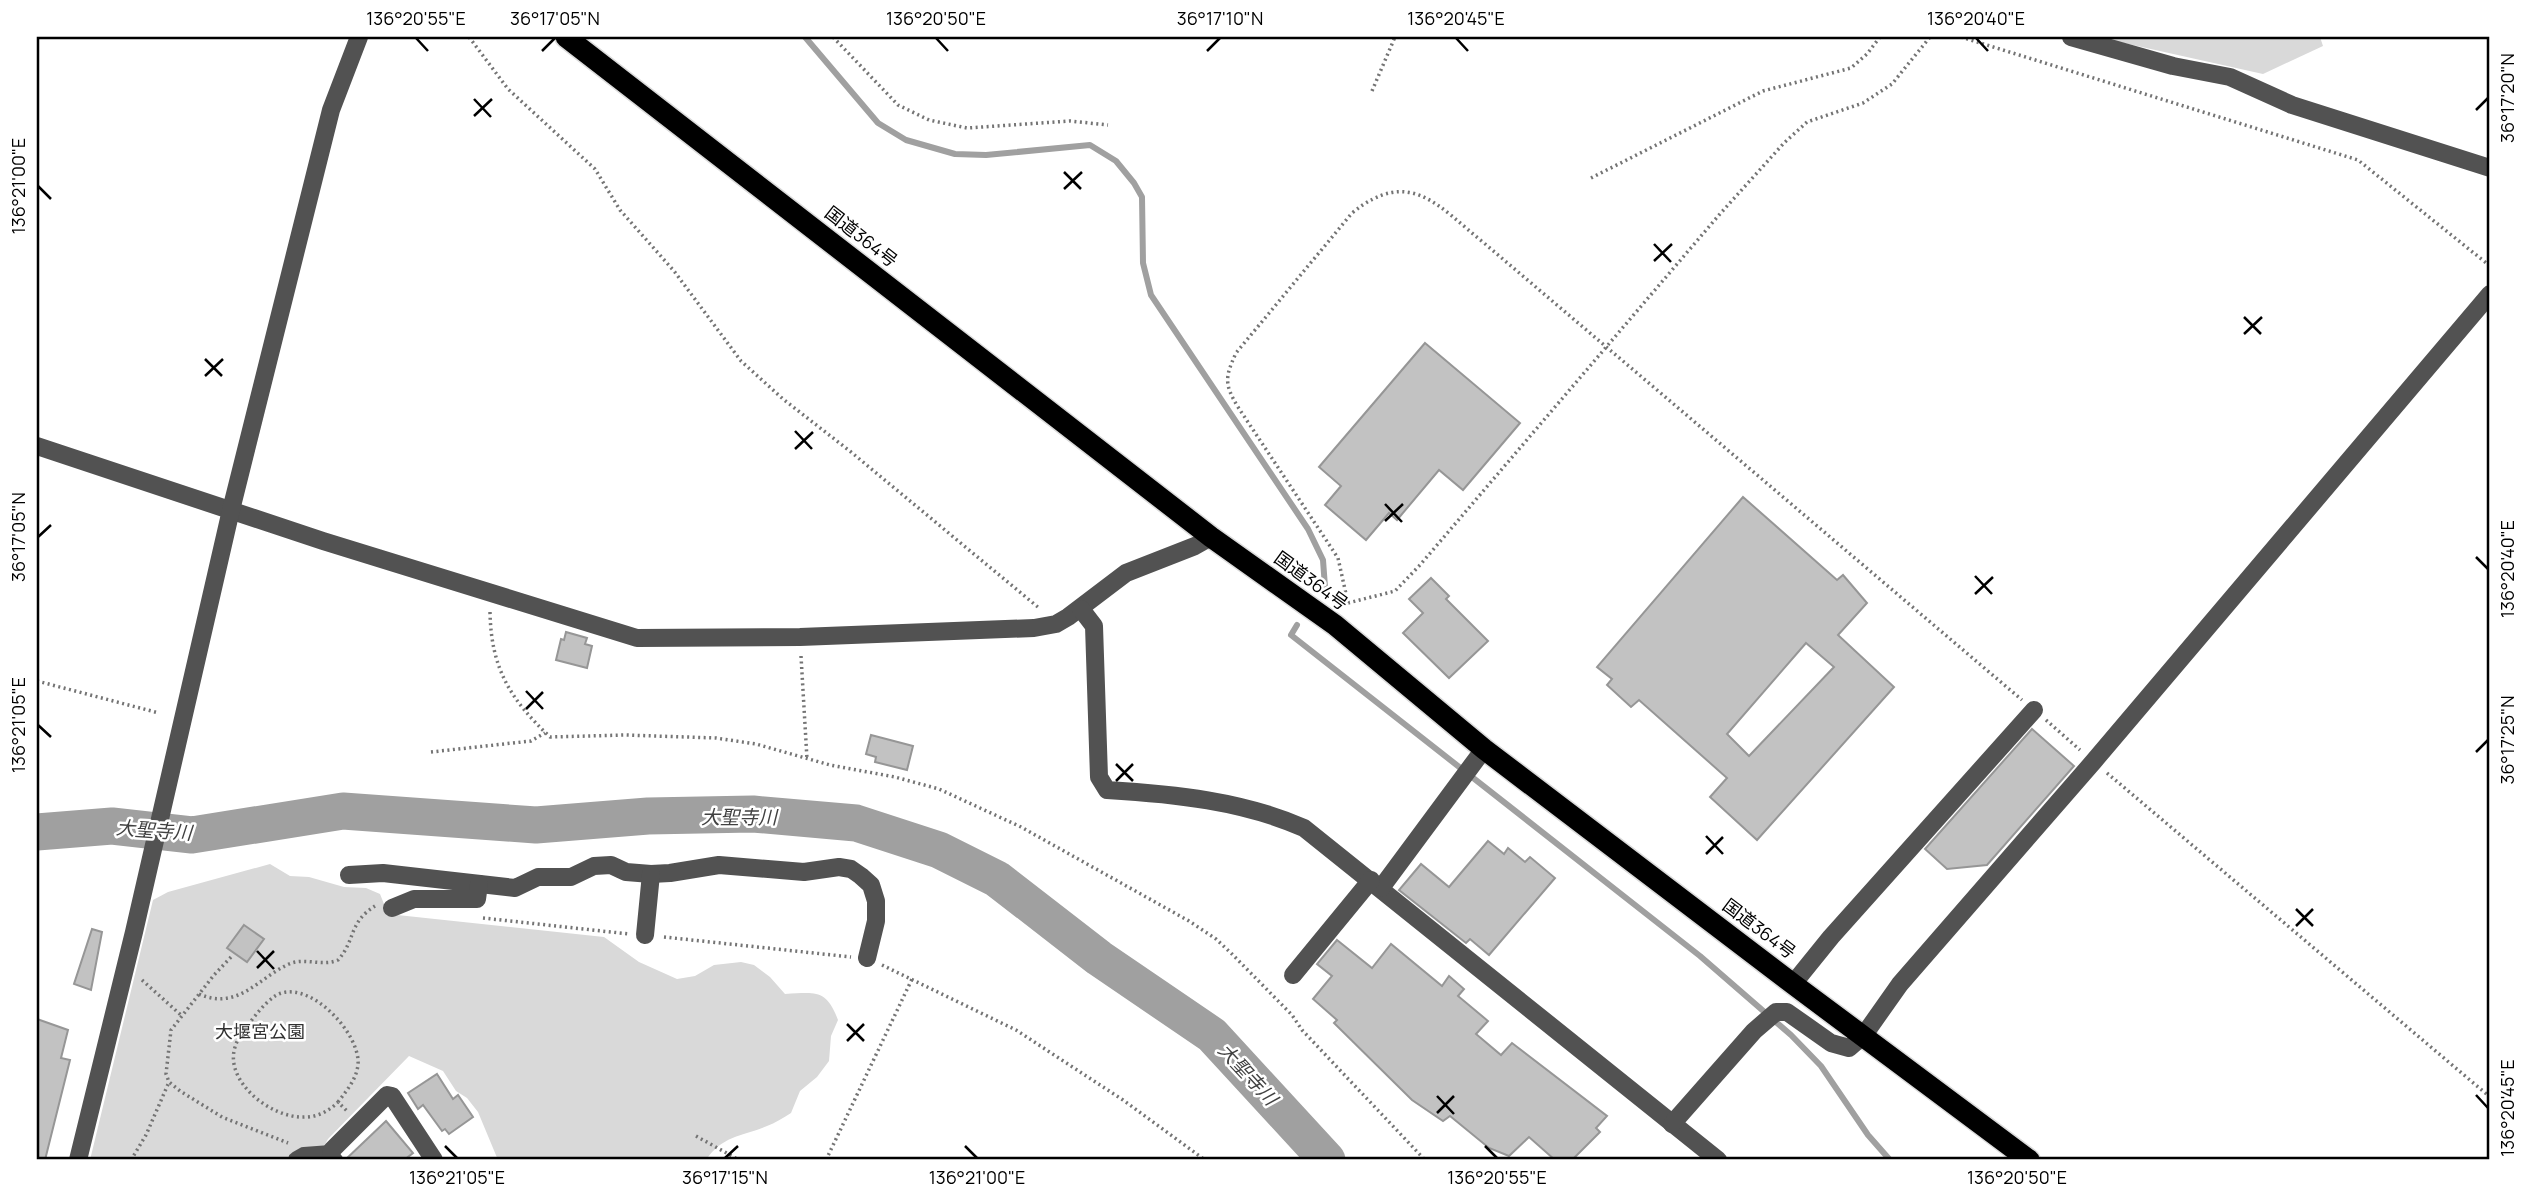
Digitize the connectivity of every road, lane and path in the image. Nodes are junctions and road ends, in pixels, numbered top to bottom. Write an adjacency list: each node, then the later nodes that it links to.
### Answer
1 (359, 37): 18 (street)
2 (469, 37): 22 (path)
3 (566, 37): 19 (highway, 国道364号)
4 (833, 37): 11 (path)
5 (1395, 37): 10 (path)
6 (1880, 37): 13 (path)
7 (1930, 37): 16 (path)
8 (1961, 37): 14 (path)
9 (2071, 37): 12 (street)
10 (1372, 91)
11 (1108, 125)
12 (2490, 168)
13 (1591, 178)
14 (2490, 266)
15 (2490, 294): 31 (street)
16 (1606, 346): 16 (path); 25 (path)
17 (37, 446): 18 (street)
18 (231, 510): 20 (street); 41 (street)
19 (1211, 537): 21 (street); 28 (highway, 国道364号)
20 (491, 595): 23 (street); 27 (path)
21 (1081, 609): 22 (street); 35 (street)
22 (1056, 624): 23 (street)
23 (800, 637): 30 (path)
24 (37, 681): 26 (path)
25 (2034, 710): 31 (path); 44 (street)
26 (159, 713)
27 (545, 733): 29 (path); 30 (path)
28 (1484, 749): 35 (street); 44 (highway, 国道364号)
29 (431, 752)
30 (807, 759): 62 (path)
31 (2094, 761): 47 (street); 49 (path)
32 (651, 874): 34 (street); 38 (street); 40 (street)
33 (349, 876): 34 (street)
34 (479, 884): 36 (street)
35 (1376, 884): 42 (street); 52 (street)
36 (392, 908): 45 (path)
37 (476, 917): 38 (path)
38 (645, 935): 40 (path)
39 (232, 957): 45 (path)
40 (867, 958): 43 (path)
41 (125, 969): 46 (path); 56 (street)
42 (1293, 975)
43 (912, 979): 60 (path); 61 (path)
44 (1793, 984): 47 (highway, 国道364号)
45 (199, 995): 46 (path)
46 (182, 1016): 48 (path)
47 (1864, 1035): 52 (street); 64 (highway, 国道364号)
48 (169, 1082): 55 (path); 57 (path)
49 (2490, 1097)
50 (338, 1102): 50 (path); 51 (path)
51 (359, 1123): 54 (street); 58 (street)
52 (1672, 1125): 63 (street)
53 (696, 1136): 59 (path)
54 (332, 1157): 55 (street)
55 (302, 1158)
56 (78, 1160)
57 (131, 1160)
58 (434, 1160)
59 (738, 1160)
60 (827, 1160)
61 (1205, 1160)
62 (1425, 1160)
63 (1718, 1160)
64 (2029, 1160)

